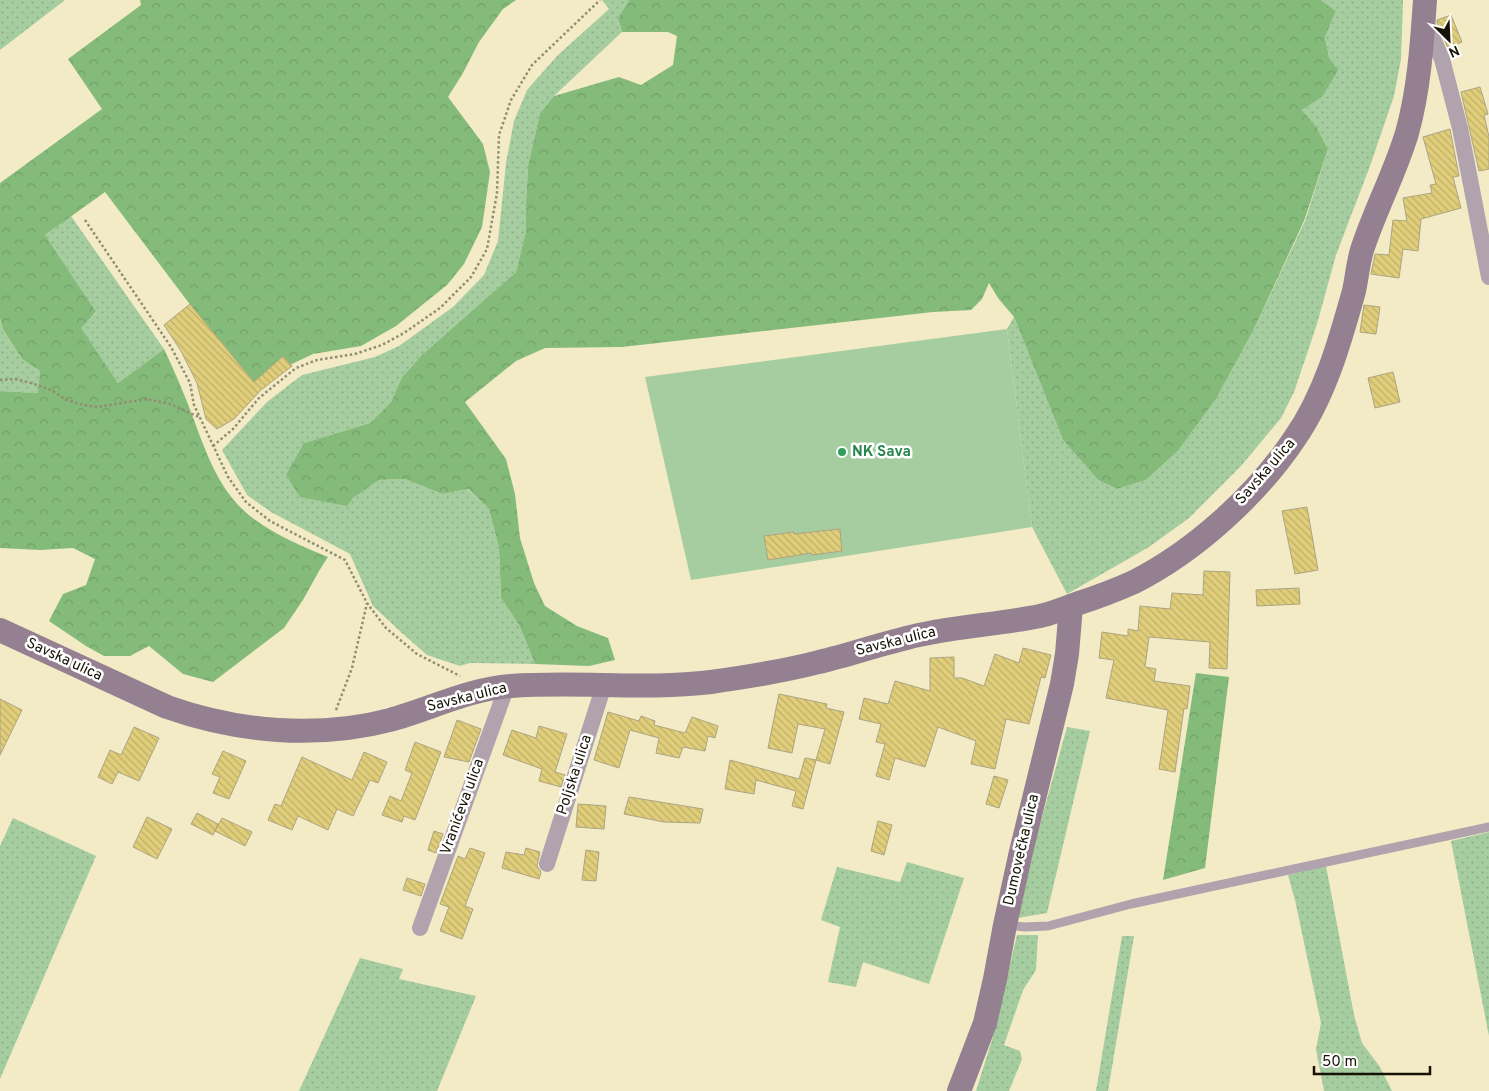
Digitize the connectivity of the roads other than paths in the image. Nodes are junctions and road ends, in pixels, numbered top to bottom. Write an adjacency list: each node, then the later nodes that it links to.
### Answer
1 (1424, 9): 2 (street); 3 (main road, Savska ulica)
2 (1489, 277)
3 (1072, 606): 5 (main road, Savska ulica); 9 (main road, Dumovečka ulica)
4 (2, 635): 6 (main road, Savska ulica)
5 (604, 685): 6 (main road, Savska ulica); 8 (street, Poljska ulica)
6 (507, 686): 10 (street, Vranićeva ulica)
7 (1489, 827): 9 (lane)
8 (547, 864)
9 (1005, 925): 11 (main road, Dumovečka ulica)
10 (420, 928)
11 (959, 1091)

